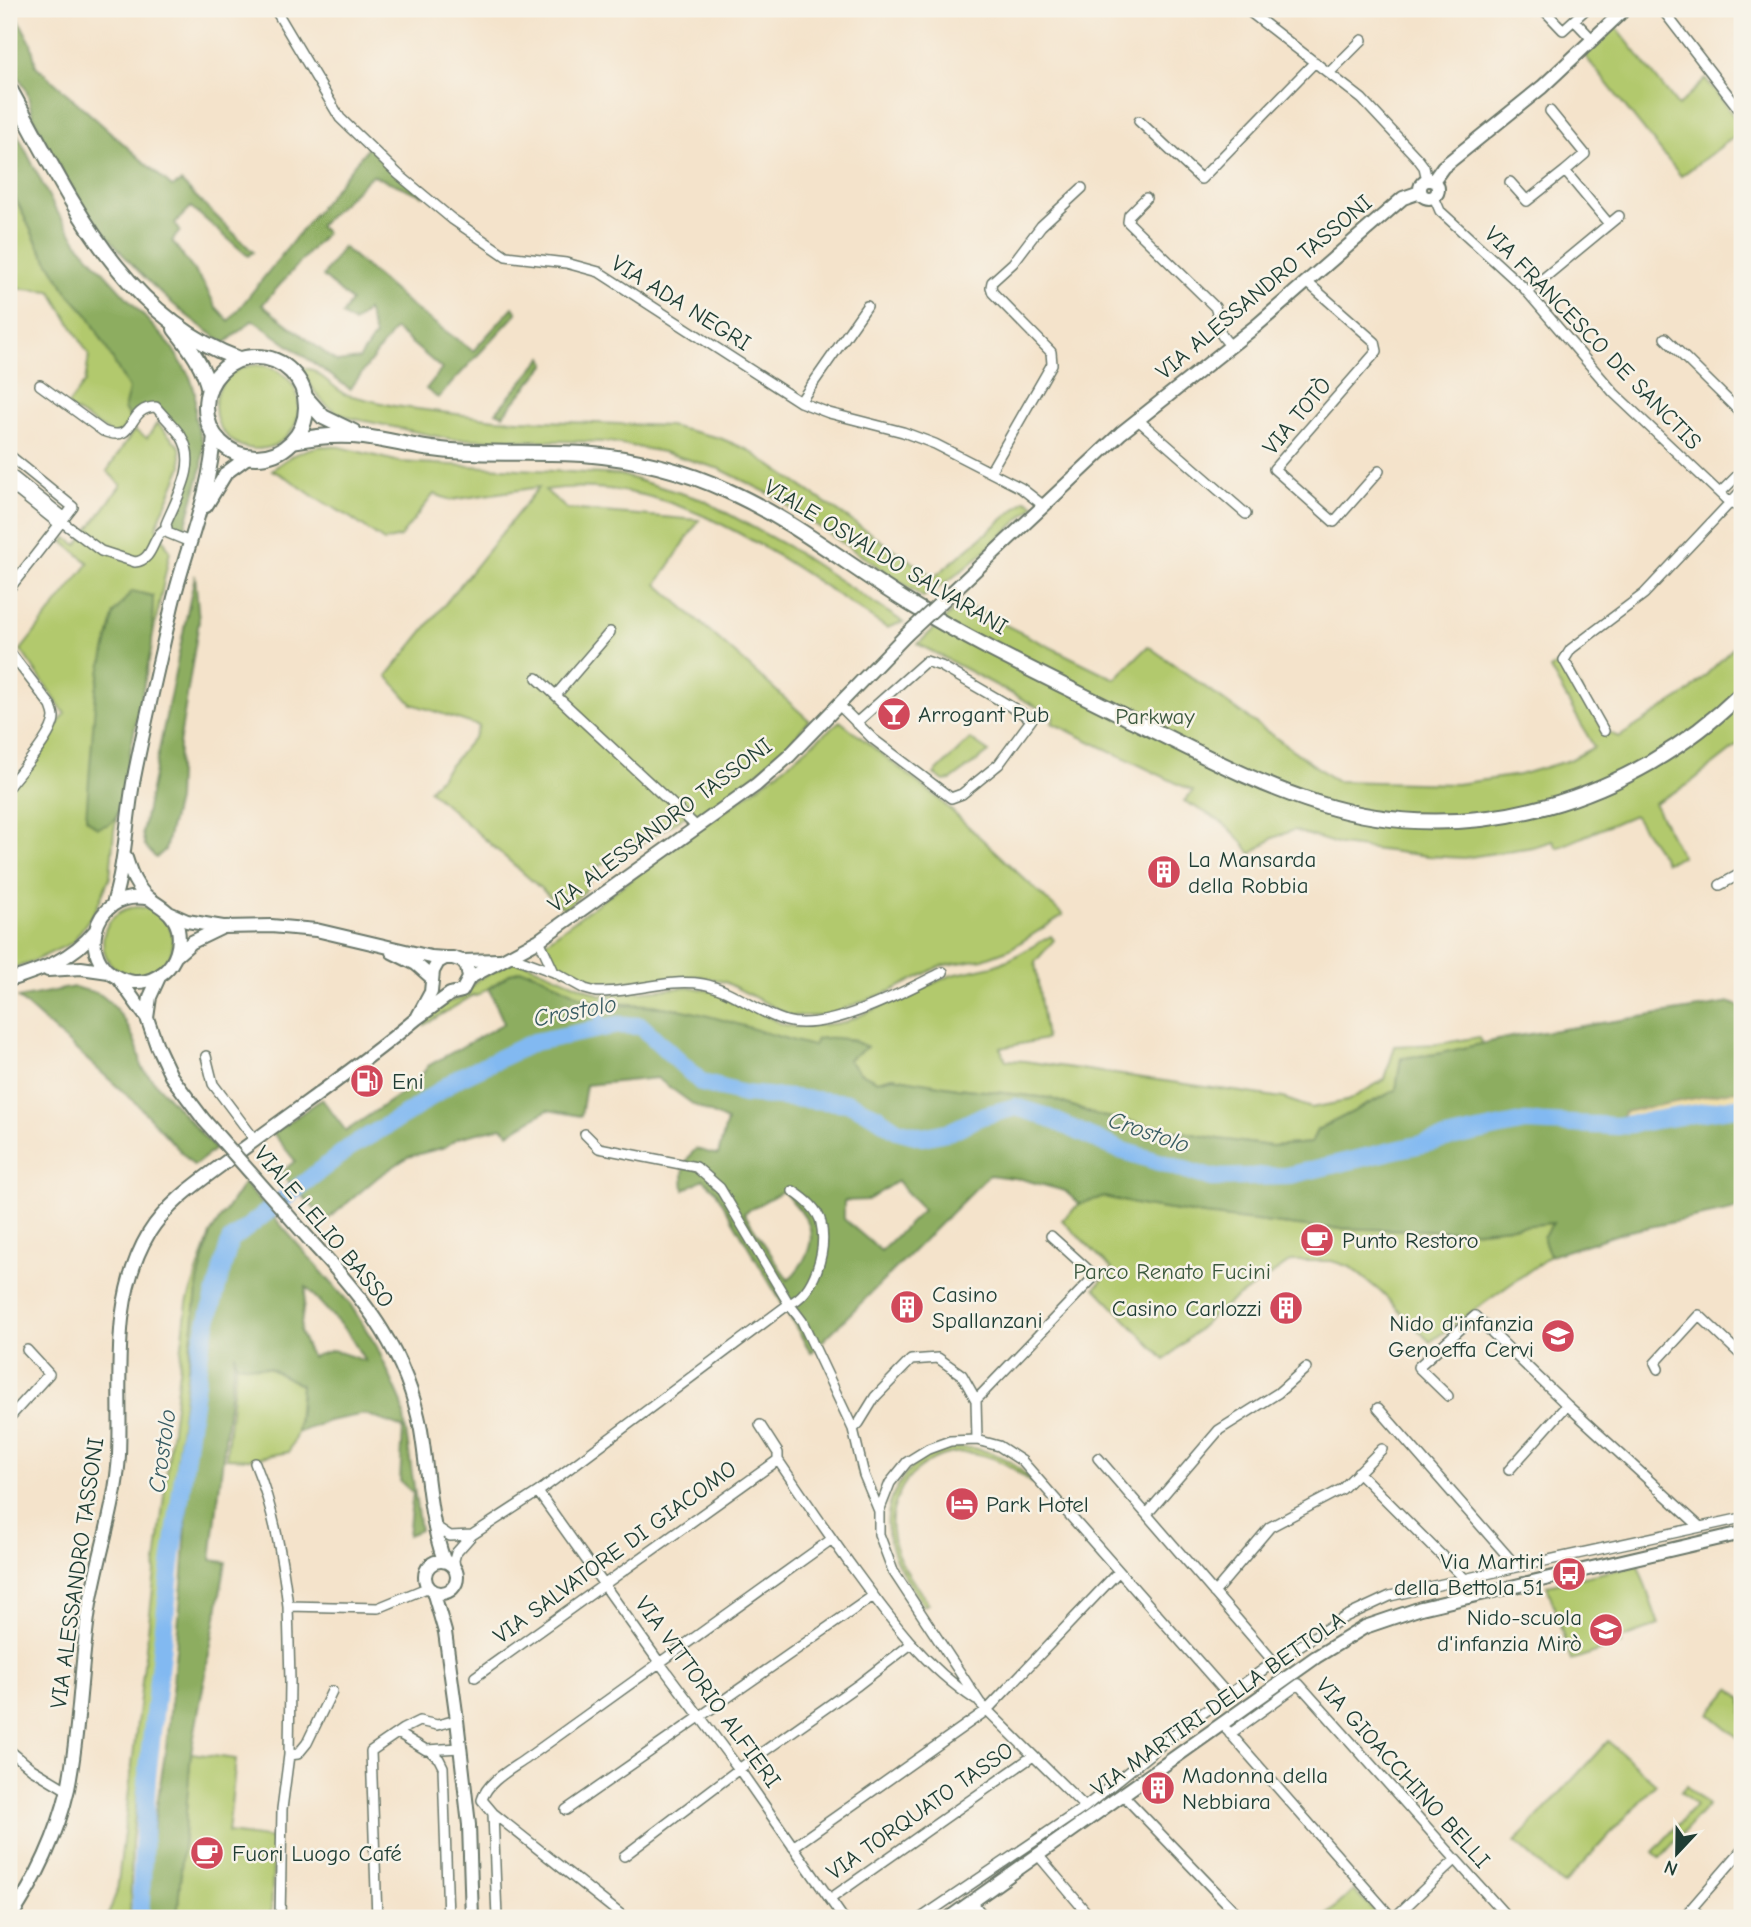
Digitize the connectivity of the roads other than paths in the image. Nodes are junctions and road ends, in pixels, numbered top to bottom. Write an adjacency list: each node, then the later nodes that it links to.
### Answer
1 (275, 9): 34 (street, VIA ADA NEGRI)
2 (1247, 9): 10 (street)
3 (1586, 9): 7 (street)
4 (1625, 9): 9 (street, VIA ALESSANDRO TASSONI)
5 (1662, 9): 14 (street)
6 (1544, 10): 7 (street)
7 (1574, 20): 9 (street)
8 (1362, 40): 11 (street)
9 (1592, 40): 18 (street, VIA ALESSANDRO TASSONI)
10 (1315, 62): 11 (street); 15 (street)
11 (1329, 73): 18 (street)
12 (9, 88): 27 (main road)
13 (1550, 111): 16 (street)
14 (1742, 113)
15 (1139, 121)
16 (1565, 171): 17 (street); 23 (street)
17 (1510, 182)
18 (1427, 184): 20 (street); 24 (street, VIA ALESSANDRO TASSONI)
19 (1082, 188): 44 (street)
20 (1433, 197): 25 (street, VIA FRANCESCO DE SANCTIS)
21 (1146, 198): 29 (street)
22 (1619, 216): 23 (street)
23 (1609, 224): 25 (street)
24 (1307, 282): 29 (street, VIA ALESSANDRO TASSONI); 42 (street, VIA TOTÒ)
25 (1527, 292): 48 (street, VIA FRANCESCO DE SANCTIS)
26 (867, 306): 34 (street)
27 (161, 312): 30 (main road); 32 (main road)
28 (1665, 338): 35 (street)
29 (1231, 346): 36 (street, VIA ALESSANDRO TASSONI)
30 (239, 359): 32 (main road); 33 (main road)
31 (40, 385): 55 (street)
32 (209, 391): 37 (main road)
33 (306, 398): 38 (main road, VIALE OSVALDO SALVARANI); 39 (main road)
34 (800, 402): 44 (street, VIA ADA NEGRI)
35 (1742, 414)
36 (1137, 419): 50 (street, VIA ALESSANDRO TASSONI); 52 (street)
37 (215, 434): 41 (main road); 54 (street)
38 (365, 437): 39 (main road, VIALE OSVALDO SALVARANI); 61 (main road, VIALE OSVALDO SALVARANI)
39 (293, 441): 41 (main road)
40 (9, 455): 53 (street)
41 (249, 456): 54 (street)
42 (1379, 471)
43 (1742, 471): 48 (street)
44 (990, 472): 50 (street, VIA ADA NEGRI)
45 (9, 473): 53 (street)
46 (9, 484): 53 (street)
47 (1742, 490): 49 (street)
48 (1720, 493): 49 (street, VIA FRANCESCO DE SANCTIS)
49 (1730, 503): 51 (street, VIA FRANCESCO DE SANCTIS); 65 (street)
50 (1044, 506): 63 (street, VIA ALESSANDRO TASSONI, bridge)
51 (1742, 508)
52 (1246, 514)
53 (62, 521): 55 (street); 57 (street)
54 (196, 525): 56 (street)
55 (167, 528): 56 (street)
56 (190, 542): 68 (street)
57 (9, 589)
58 (610, 632): 62 (street)
59 (9, 651): 66 (street)
60 (537, 678): 62 (street)
61 (1742, 693)
62 (556, 695): 67 (street)
63 (839, 705): 64 (street); 67 (street, VIA ALESSANDRO TASSONI)
64 (856, 723): 64 (street)
65 (1604, 731)
66 (9, 786)
67 (698, 828): 76 (street, VIA ALESSANDRO TASSONI)
68 (124, 855): 71 (street); 72 (street)
69 (1742, 873): 70 (street)
70 (1720, 886)
71 (150, 900): 72 (street); 73 (street)
72 (113, 904): 75 (street)
73 (169, 913): 74 (street); 78 (street)
74 (223, 927): 77 (street); 78 (street)
75 (95, 930): 82 (street); 85 (street)
76 (539, 940): 80 (street, VIA ALESSANDRO TASSONI); 83 (street)
77 (380, 945): 79 (street); 89 (street)
78 (175, 957): 86 (street)
79 (445, 958): 81 (street, VIA ALESSANDRO TASSONI); 89 (street, VIA ALESSANDRO TASSONI)
80 (506, 958): 81 (street, VIA ALESSANDRO TASSONI); 83 (street); 87 (street, VIA ALESSANDRO TASSONI)
81 (462, 961): 87 (street)
82 (40, 971): 85 (street); 88 (street)
83 (554, 972): 84 (street)
84 (943, 972)
85 (114, 975): 86 (street); 91 (street, VIALE LELIO BASSO)
86 (160, 975): 91 (street)
87 (469, 978): 90 (street, VIA ALESSANDRO TASSONI)
88 (9, 980)
89 (433, 981): 90 (street); 92 (street, VIA ALESSANDRO TASSONI)
90 (450, 995): 92 (street, VIA ALESSANDRO TASSONI)
91 (147, 1018): 122 (street, VIALE LELIO BASSO, bridge)
92 (416, 1019): 95 (street, VIA ALESSANDRO TASSONI)
93 (206, 1056): 95 (street)
94 (585, 1134): 98 (street)
95 (255, 1140): 155 (street, VIA ALESSANDRO TASSONI)
96 (793, 1191): 98 (street)
97 (1051, 1236): 104 (street)
98 (789, 1304): 109 (street); 117 (street)
99 (27, 1350): 107 (street)
100 (1742, 1356): 102 (street)
101 (1306, 1367): 119 (street)
102 (1658, 1369)
103 (1448, 1395): 105 (street)
104 (976, 1400): 109 (street); 110 (street)
105 (1567, 1405): 115 (street); 121 (street)
106 (1378, 1408): 128 (street)
107 (9, 1418)
108 (760, 1424): 113 (street)
109 (853, 1429): 118 (street)
110 (977, 1440): 118 (street); 129 (street)
111 (1382, 1449): 116 (street)
112 (1098, 1458): 119 (street)
113 (778, 1460): 125 (street); 131 (street, VIA SALVATORE DI GIACOMO)
114 (255, 1463): 136 (street)
115 (1509, 1470)
116 (1358, 1472): 130 (street); 134 (street)
117 (538, 1492): 124 (street); 131 (street, VIA VITTORIO ALFIERI)
118 (879, 1511): 144 (street)
119 (1147, 1514): 134 (street)
120 (1742, 1518): 121 (street)
121 (1700, 1527): 128 (street)
122 (434, 1531): 124 (street); 126 (street, VIALE LELIO BASSO); 127 (street, VIALE LELIO BASSO)
123 (1742, 1533): 147 (street, VIA MARTIRI DELLA BETTOLA)
124 (468, 1536): 126 (street)
125 (832, 1539): 135 (street); 139 (street)
126 (448, 1563): 127 (street); 133 (street)
127 (430, 1565): 132 (street)
128 (1517, 1567): 130 (street)
129 (1119, 1571): 143 (street); 144 (street)
130 (1465, 1579): 140 (street)
131 (604, 1583): 139 (street, VIA VITTORIO ALFIERI); 141 (street, VIA SALVATORE DI GIACOMO)
132 (431, 1589): 133 (street); 136 (street); 137 (street)
133 (451, 1590): 137 (street)
134 (1214, 1593): 140 (street)
135 (873, 1596): 138 (street); 145 (street)
136 (288, 1606): 152 (street)
137 (445, 1632): 146 (street)
138 (911, 1644): 144 (street); 154 (street)
139 (659, 1662): 145 (street, VIA VITTORIO ALFIERI); 159 (street)
140 (1274, 1662): 143 (street)
141 (475, 1677)
142 (332, 1691): 152 (street)
143 (1228, 1695): 157 (street)
144 (984, 1707): 153 (street); 160 (street)
145 (699, 1717): 154 (street, VIA VITTORIO ALFIERI); 158 (street)
146 (457, 1720): 148 (street); 149 (street)
147 (1226, 1729): 156 (street, VIA MARTIRI DELLA BETTOLA); 164 (street, VIA GIOACCHINO BELLI); 183 (street)
148 (398, 1732): 151 (street); 172 (street)
149 (460, 1748): 151 (street); 174 (street)
150 (9, 1750): 155 (street)
151 (429, 1750): 173 (street)
152 (289, 1755): 171 (street)
153 (1033, 1756): 157 (street); 165 (street, VIA TORQUATO TASSO)
154 (739, 1769): 160 (street, VIA VITTORIO ALFIERI); 163 (street)
155 (67, 1790): 170 (street, VIA ALESSANDRO TASSONI)
156 (1123, 1795): 162 (street, VIA MARTIRI DELLA BETTOLA); 168 (street)
157 (1085, 1807): 177 (street)
158 (566, 1810)
159 (493, 1813): 169 (street); 175 (street)
160 (793, 1847): 165 (street, VIA VITTORIO ALFIERI)
161 (1742, 1850): 167 (street)
162 (1038, 1855): 166 (street, VIA MARTIRI DELLA BETTOLA); 180 (street)
163 (624, 1856)
164 (1454, 1861): 183 (street); 184 (street, VIA GIOACCHINO BELLI)
165 (830, 1899): 176 (street, VIA VITTORIO ALFIERI)
166 (972, 1902): 178 (street, VIA MARTIRI DELLA BETTOLA); 179 (street)
167 (1692, 1908): 185 (street); 186 (street)
168 (1233, 1910): 181 (street); 182 (street)
169 (619, 1917)
170 (10, 1918)
171 (280, 1918)
172 (377, 1918)
173 (449, 1918)
174 (472, 1918)
175 (497, 1918)
176 (843, 1918)
177 (921, 1918)
178 (949, 1918)
179 (985, 1918)
180 (1091, 1918)
181 (1225, 1918)
182 (1241, 1918)
183 (1393, 1918)
184 (1508, 1918)
185 (1683, 1918)
186 (1702, 1918)

